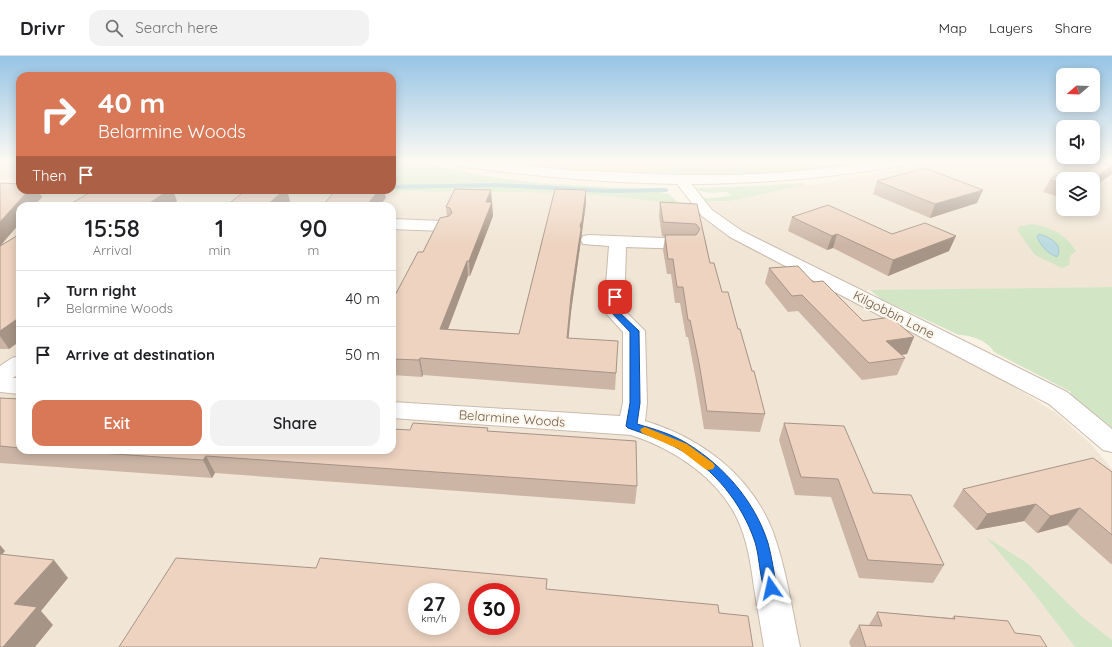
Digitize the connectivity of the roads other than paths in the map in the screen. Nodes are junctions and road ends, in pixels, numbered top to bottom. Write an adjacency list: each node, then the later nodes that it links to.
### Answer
1 (689, 190): 13 (street, Kilgobbin Lane)
2 (397, 224): 3 (street)
3 (444, 226)
4 (589, 240): 5 (street)
5 (618, 241): 6 (street); 12 (street)
6 (688, 244)
7 (16, 366): 8 (street)
8 (0, 374)
9 (0, 384): 10 (street)
10 (16, 386)
11 (396, 410): 12 (street, Belarmine Woods)
12 (631, 426): 14 (street, Belarmine Woods)
13 (1112, 443)
14 (782, 647)

